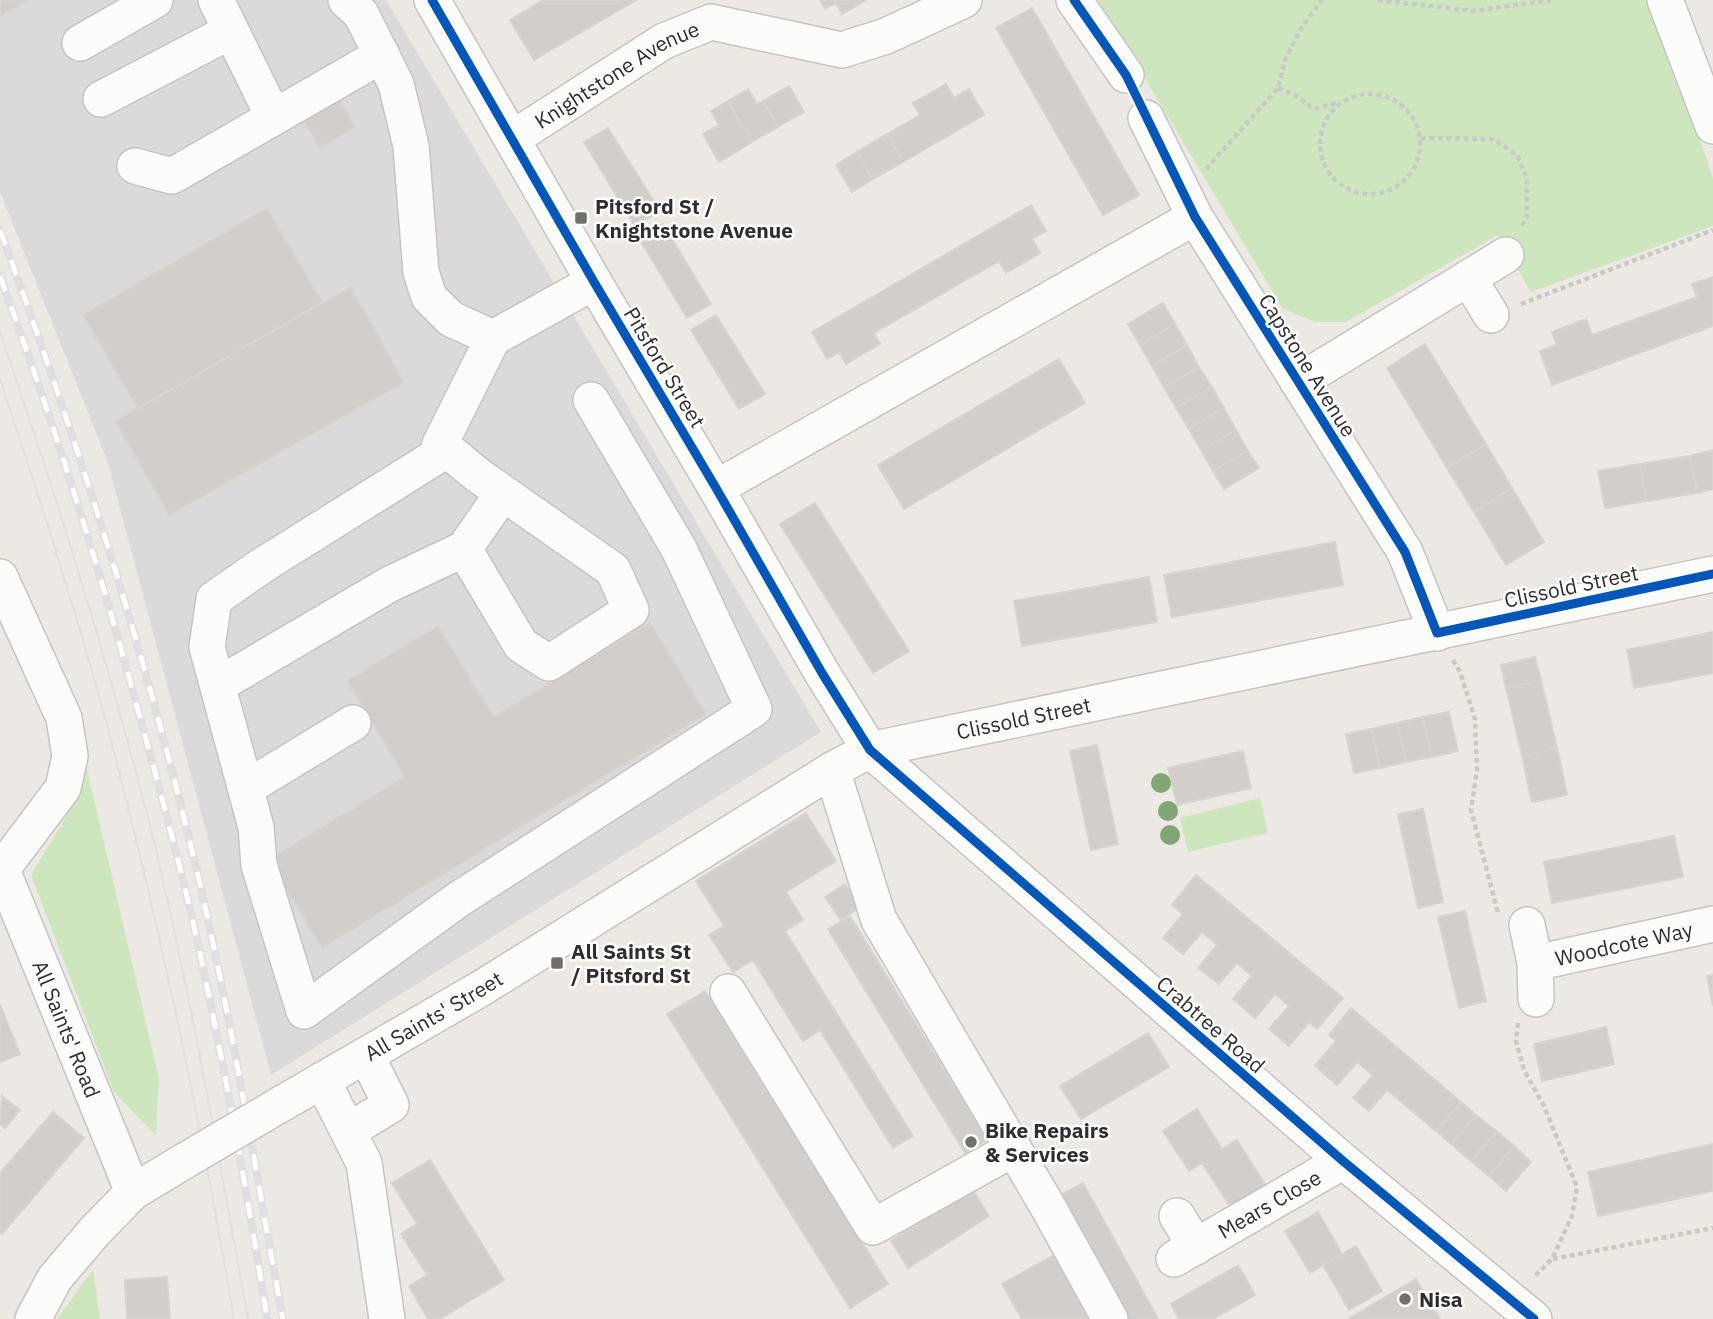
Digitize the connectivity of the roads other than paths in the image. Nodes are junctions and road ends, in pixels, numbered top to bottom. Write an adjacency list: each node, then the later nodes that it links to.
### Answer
1 (155, 0): 9 (street)
2 (216, 0): 8 (street)
3 (346, 0): 10 (street)
4 (432, 0): 16 (street, Pitsford Street)
5 (964, 0): 16 (street, Knightstone Avenue)
6 (1074, 0): 11 (street)
7 (1665, 0): 15 (street)
8 (231, 31): 12 (street); 13 (street)
9 (80, 43)
10 (382, 55): 13 (street); 23 (street)
11 (1126, 75)
12 (101, 99)
13 (273, 116): 17 (street)
14 (1146, 118): 18 (street, Capstone Avenue)
15 (1713, 126)
16 (513, 138): 21 (street, Pitsford Street)
17 (135, 166)
18 (1189, 205): 24 (street, Capstone Avenue); 27 (street)
19 (1506, 255): 20 (street, Capstone Avenue)
20 (1469, 279): 22 (street); 24 (street, Capstone Avenue)
21 (594, 282): 23 (street); 27 (street, Pitsford Street)
22 (1491, 315)
23 (494, 338): 26 (street)
24 (1298, 382): 32 (street, Capstone Avenue)
25 (591, 400): 37 (street)
26 (440, 444): 28 (street); 33 (street)
27 (716, 488): 35 (street, Pitsford Street)
28 (503, 494): 29 (street); 29 (street)
29 (464, 549): 33 (street)
30 (1713, 574): 32 (street, Clissold Street)
31 (0, 577): 38 (street)
32 (1437, 633): 35 (street, Clissold Street)
33 (218, 685): 37 (street)
34 (353, 723): 37 (street)
35 (870, 750): 36 (street, All Saints' Street); 48 (street, Crabtree Road)
36 (832, 769): 44 (street, All Saints' Street); 47 (street)
37 (246, 788)
38 (1, 867): 49 (street, All Saints' Road)
39 (1713, 924): 41 (street, Woodcote Way)
40 (1527, 925): 41 (street, Woodcote Way)
41 (1535, 963): 43 (street, Woodcote Way)
42 (728, 992): 47 (street)
43 (1536, 999)
44 (366, 1055): 45 (street, All Saints' Street); 46 (street)
45 (322, 1080): 46 (street); 49 (street, All Saints' Street, bridge)
46 (348, 1131): 52 (street)
47 (1013, 1149): 53 (street)
48 (1343, 1161): 50 (street, Mears Close); 54 (street, Crabtree Road)
49 (133, 1192): 51 (street, All Saints' Street)
50 (1177, 1216)
51 (33, 1319)
52 (387, 1319)
53 (1110, 1319)
54 (1534, 1319)

